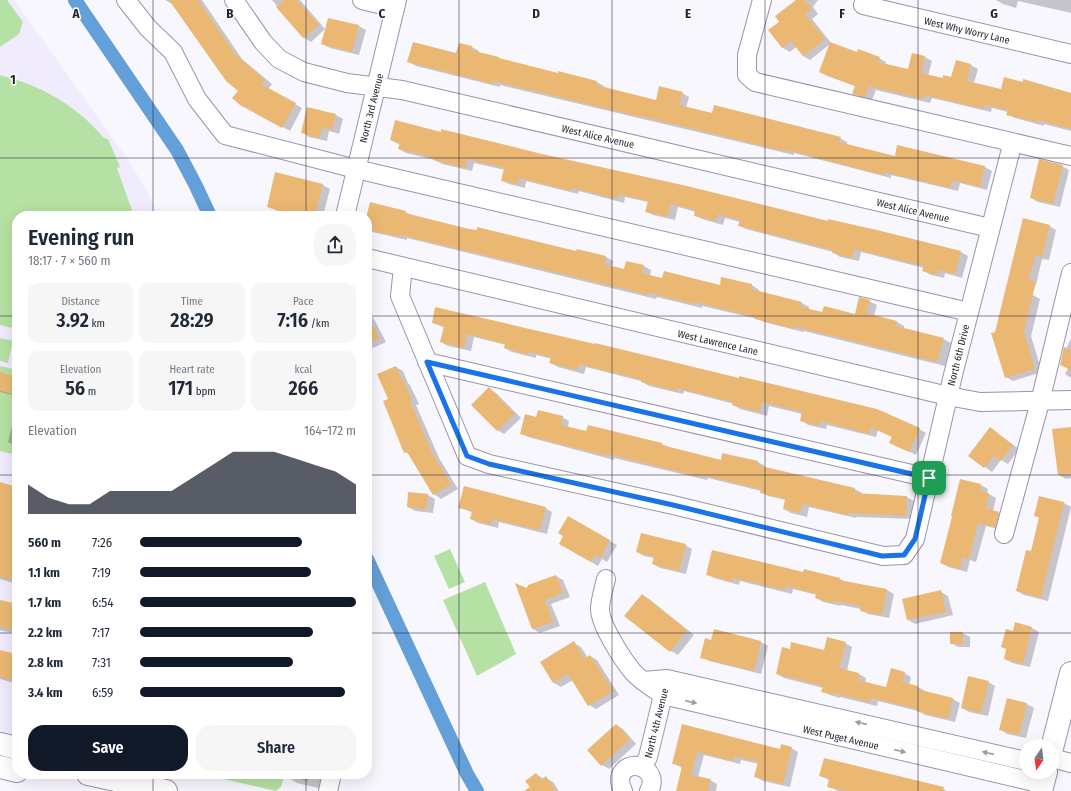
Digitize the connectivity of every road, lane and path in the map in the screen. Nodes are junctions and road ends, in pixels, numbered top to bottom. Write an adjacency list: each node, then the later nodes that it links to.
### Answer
1 (126, 0): 11 (street)
2 (234, 0): 8 (street, West Alice Avenue)
3 (362, 0): 5 (street)
4 (762, 0): 10 (street)
5 (396, 4): 8 (street, North 3rd Avenue)
6 (863, 5): 7 (street, West Why Worry Lane)
7 (1071, 54)
8 (376, 87): 11 (street, North 3rd Avenue); 13 (street, West Alice Avenue)
9 (1010, 153): 13 (street, North 6th Drive)
10 (1071, 156)
11 (356, 169): 12 (street, North 3rd Avenue); 17 (street)
12 (346, 211)
13 (990, 228): 17 (street, North 6th Drive)
14 (372, 259): 15 (street, West Lawrence Lane)
15 (403, 268): 18 (street); 19 (street, West Lawrence Lane)
16 (1071, 273): 21 (street)
17 (969, 312): 19 (street, North 6th Drive)
18 (427, 362): 22 (street); 22 (street, North 6th Drive)
19 (948, 396): 21 (street, West Lawrence Lane); 22 (street, North 6th Drive)
20 (1071, 400): 21 (street, West Lawrence Lane)
21 (1040, 402): 23 (street)
22 (929, 478)
23 (1004, 534)
24 (606, 579): 26 (street, West Puget Avenue)
25 (1071, 673): 28 (main road)
26 (665, 687): 27 (street, West Puget Avenue); 35 (street, North 4th Avenue)
27 (782, 714): 32 (street, West Puget Avenue, one-way to 27); 39 (street, West Puget Avenue, one-way to 39)
28 (1054, 739)
29 (0, 744): 30 (main road)
30 (12, 747)
31 (1059, 759): 33 (street)
32 (1019, 760)
33 (1071, 762)
34 (0, 767): 36 (main road)
35 (643, 767): 42 (street, North 4th Avenue); 43 (street, North 4th Avenue)
36 (12, 770)
37 (109, 779): 40 (main road)
38 (331, 779): 41 (street)
39 (1044, 782)
40 (156, 790)
41 (328, 791)
42 (623, 791)
43 (649, 791)

